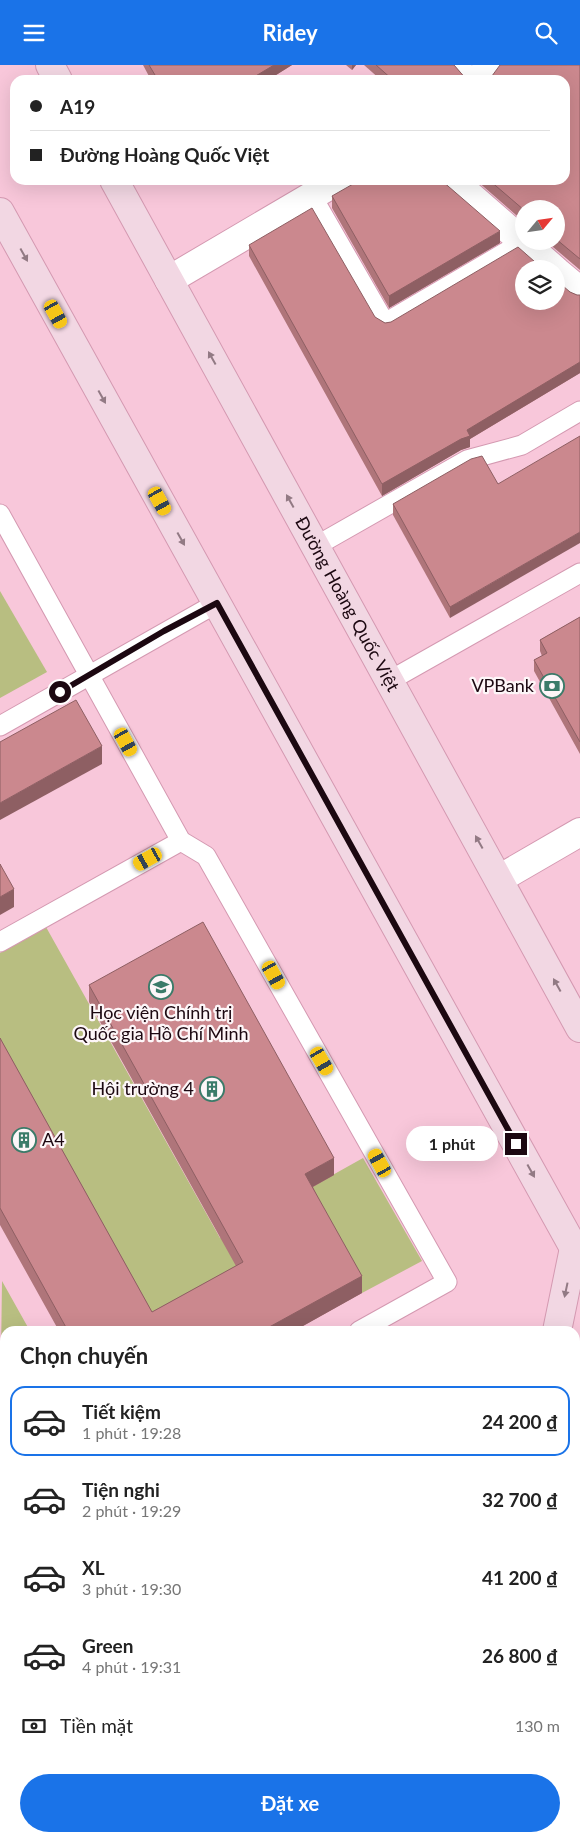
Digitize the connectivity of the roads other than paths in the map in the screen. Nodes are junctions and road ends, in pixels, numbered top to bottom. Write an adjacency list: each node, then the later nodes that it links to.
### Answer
1 (457, 65): 3 (lane)
2 (492, 65): 4 (street)
3 (468, 75)
4 (483, 75)
5 (117, 185): 15 (main road, Đường Hoàng Quốc Việt)
6 (331, 185): 8 (street)
7 (458, 185): 10 (street)
8 (312, 196): 11 (lane); 15 (street)
9 (0, 212): 21 (main road, one-way to 21)
10 (515, 235)
11 (515, 247)
12 (532, 250): 13 (street)
13 (544, 260)
14 (565, 278): 16 (street)
15 (170, 280): 19 (main road, Đường Hoàng Quốc Việt, one-way to 15)
16 (580, 291)
17 (580, 411): 19 (lane)
18 (0, 514): 22 (lane)
19 (316, 546): 23 (main road, Đường Hoàng Quốc Việt)
20 (580, 573): 23 (lane)
21 (217, 603): 22 (lane); 30 (main road, one-way to 30)
22 (90, 676): 24 (lane); 26 (lane)
23 (389, 681): 27 (main road, Đường Hoàng Quốc Việt, one-way to 23)
24 (0, 726)
25 (580, 832): 27 (street)
26 (182, 841): 28 (lane); 31 (lane)
27 (499, 879): 29 (main road, Đường Hoàng Quốc Việt, one-way to 27)
28 (0, 942)
29 (580, 1028)
30 (577, 1253): 32 (main road, one-way to 32)
31 (369, 1326)
32 (558, 1326)

